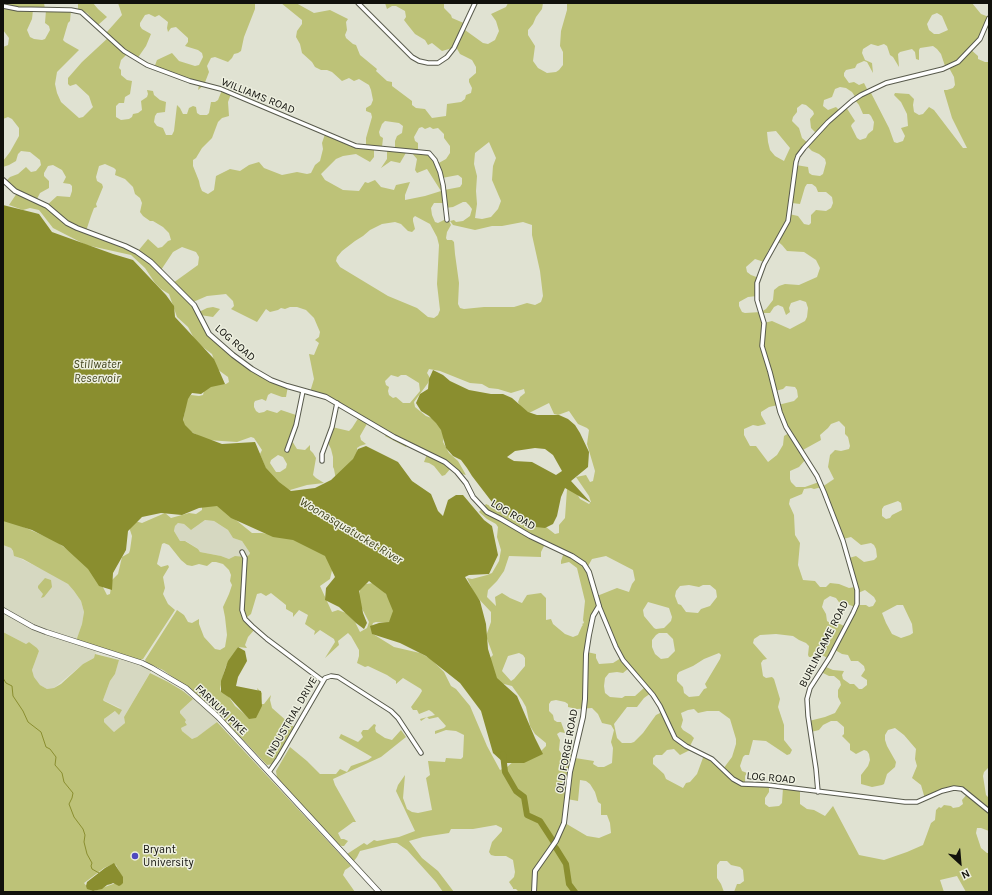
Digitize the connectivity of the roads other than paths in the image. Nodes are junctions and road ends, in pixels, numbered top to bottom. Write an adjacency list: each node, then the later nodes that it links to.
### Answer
1 (358, 3): 2 (street)
2 (476, 3)
3 (3, 6): 6 (street, WILLIAMS ROAD)
4 (989, 18): 17 (street, BURLINGAME ROAD)
5 (3, 180): 7 (street, LOG ROAD)
6 (447, 220)
7 (303, 391): 8 (street, LOG ROAD); 9 (street)
8 (337, 403): 10 (street); 12 (street, LOG ROAD)
9 (287, 450)
10 (322, 461)
11 (242, 552): 14 (street)
12 (599, 606): 17 (street, LOG ROAD); 20 (street, OLD FORGE ROAD)
13 (3, 610): 16 (main road, FARNUM PIKE)
14 (323, 681): 15 (street, INDUSTRIAL DRIVE); 16 (street, INDUSTRIAL DRIVE)
15 (421, 753)
16 (269, 772): 19 (main road, FARNUM PIKE)
17 (818, 792): 18 (street, LOG ROAD)
18 (989, 812)
19 (379, 892)
20 (534, 892)

